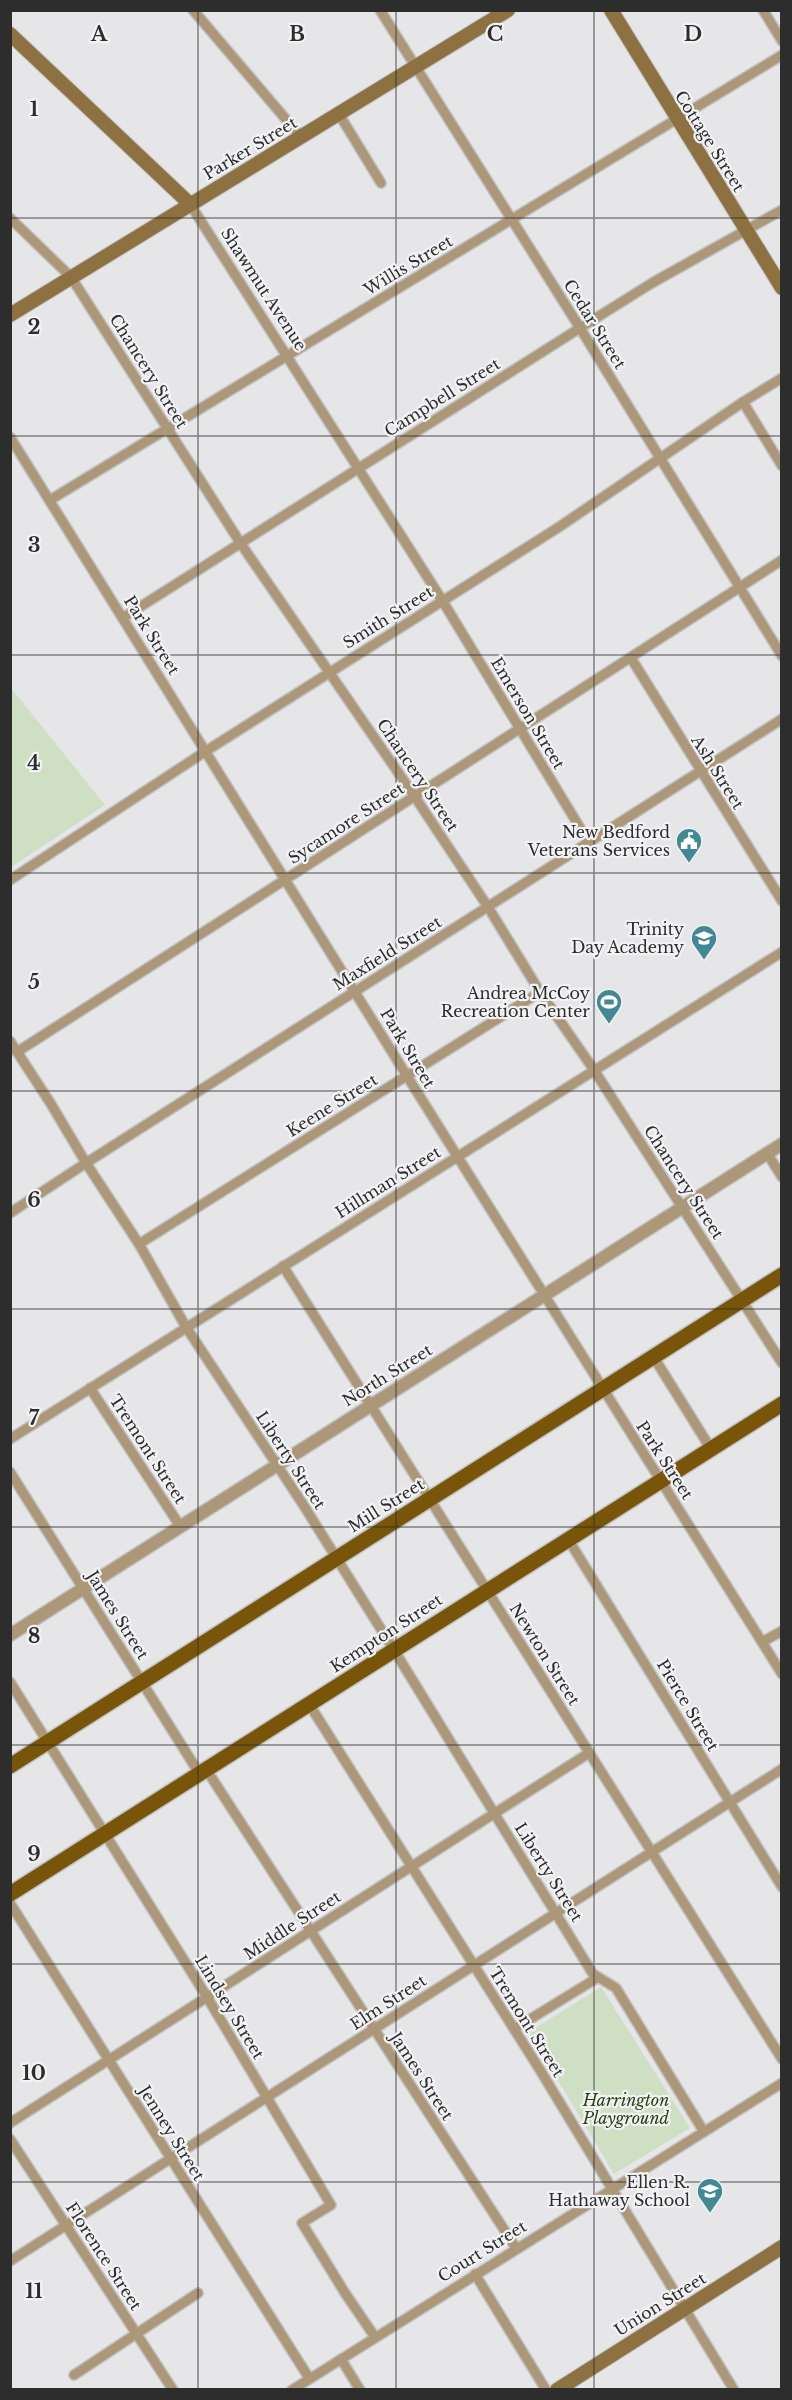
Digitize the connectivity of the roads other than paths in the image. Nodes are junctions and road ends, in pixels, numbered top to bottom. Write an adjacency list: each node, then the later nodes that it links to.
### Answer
1 (193, 10): 12 (street)
2 (380, 10): 9 (street, Cedar Street)
3 (611, 10): 11 (main road, Cottage Street)
4 (763, 10): 7 (street)
5 (500, 12): 9 (main road, Parker Street)
6 (10, 34): 14 (main road, Shawmut Avenue)
7 (782, 41)
8 (782, 55): 11 (street, Willis Street)
9 (415, 67): 10 (main road, Parker Street); 17 (street, Cedar Street)
10 (339, 114): 12 (main road, Parker Street); 13 (street)
11 (678, 119): 17 (street, Willis Street); 18 (main road, Cottage Street)
12 (301, 137): 14 (main road, Parker Street)
13 (381, 183)
14 (190, 204): 19 (main road, Parker Street); 23 (street, Shawmut Avenue)
15 (782, 210): 18 (street, Campbell Street)
16 (10, 218): 19 (street, Chancery Street)
17 (511, 220): 22 (street, Cedar Street); 23 (street, Willis Street)
18 (746, 230): 20 (main road, Cottage Street); 22 (street, Campbell Street)
19 (71, 277): 21 (main road, Parker Street); 26 (street, Chancery Street)
20 (782, 288)
21 (10, 315)
22 (580, 328): 28 (street, Cedar Street); 30 (street, Campbell Street)
23 (286, 355): 26 (street, Willis Street); 30 (street, Shawmut Avenue)
24 (782, 378): 25 (street, Smith Street)
25 (743, 402): 28 (street, Smith Street); 29 (street)
26 (168, 429): 31 (street, Willis Street); 32 (street, Chancery Street)
27 (10, 437): 31 (street, Park Street)
28 (660, 457): 34 (street, Cedar Street); 35 (street, Smith Street)
29 (782, 466)
30 (358, 467): 32 (street, Campbell Street); 35 (street, Shawmut Avenue)
31 (50, 500): 36 (street, Park Street)
32 (241, 544): 36 (street, Campbell Street); 39 (street, Chancery Street)
33 (782, 560): 34 (street, Sycamore Street)
34 (738, 587): 37 (street, Cedar Street); 38 (street, Sycamore Street)
35 (442, 600): 39 (street, Smith Street); 41 (street, Emerson Street)
36 (124, 617): 42 (street, Park Street)
37 (782, 656)
38 (631, 658): 41 (street, Sycamore Street); 43 (street, Ash Street)
39 (329, 672): 42 (street, Smith Street); 44 (street, Chancery Street)
40 (782, 719): 43 (street, Maxfield Street)
41 (519, 729): 44 (street, Sycamore Street); 45 (street, Emerson Street)
42 (206, 751): 46 (street, Smith Street); 47 (street, Park Street)
43 (700, 772): 45 (street, Maxfield Street); 48 (street, Ash Street)
44 (416, 797): 47 (street, Sycamore Street); 49 (street, Chancery Street)
45 (588, 842): 49 (street, Maxfield Street)
46 (10, 880)
47 (286, 880): 51 (street, Park Street); 54 (street, Sycamore Street)
48 (782, 901)
49 (488, 908): 51 (street, Maxfield Street); 52 (street, Chancery Street)
50 (782, 952): 55 (street, Hillman Street)
51 (355, 990): 56 (street, Park Street); 60 (street, Maxfield Street)
52 (540, 992): 55 (street, Chancery Street); 56 (street, Keene Street)
53 (10, 1041): 54 (street, Liberty Street)
54 (17, 1052): 60 (street, Liberty Street)
55 (594, 1070): 59 (street, Hillman Street); 62 (street, Chancery Street)
56 (407, 1076): 59 (street, Park Street); 64 (street, Keene Street)
57 (782, 1144): 58 (street, North Street)
58 (767, 1153): 61 (street); 62 (street, North Street)
59 (458, 1156): 65 (street, Hillman Street); 67 (street, Park Street)
60 (86, 1163): 63 (street, Maxfield Street); 64 (street, Liberty Street)
61 (782, 1177)
62 (682, 1207): 67 (street, North Street); 68 (street, Chancery Street)
63 (10, 1213)
64 (140, 1244): 69 (street, Liberty Street)
65 (283, 1266): 69 (street, Hillman Street); 75 (street, Newton Street)
66 (782, 1275): 68 (main road, Mill Street)
67 (544, 1295): 73 (street, Park Street); 75 (street, North Street)
68 (741, 1300): 70 (main road, Mill Street); 71 (street, Chancery Street)
69 (186, 1327): 72 (street, Hillman Street); 78 (street, Liberty Street)
70 (653, 1356): 73 (main road, Mill Street); 77 (street)
71 (782, 1364)
72 (90, 1388): 76 (street, Hillman Street); 82 (street, Tremont Street)
73 (603, 1389): 80 (street, Park Street); 81 (main road, Mill Street)
74 (782, 1404): 77 (main road, Kempton Street)
75 (371, 1405): 78 (street, North Street); 81 (street, Newton Street)
76 (10, 1439)
77 (711, 1449): 80 (main road, Kempton Street)
78 (277, 1465): 82 (street, North Street); 84 (street, Liberty Street)
79 (10, 1473): 85 (street, James Street)
80 (661, 1480): 83 (main road, Kempton Street); 89 (street, Park Street)
81 (430, 1499): 84 (main road, Mill Street); 86 (street, Newton Street)
82 (180, 1526): 85 (street, North Street)
83 (568, 1539): 86 (main road, Kempton Street); 100 (street, Pierce Street)
84 (337, 1558): 90 (street, Liberty Street); 93 (main road, Mill Street)
85 (83, 1588): 88 (street, North Street); 93 (street, James Street)
86 (487, 1590): 90 (main road, Kempton Street); 96 (street, Newton Street)
87 (782, 1631): 89 (street)
88 (10, 1635)
89 (762, 1642): 91 (street, Park Street)
90 (394, 1650): 94 (main road, Kempton Street); 101 (street, Liberty Street)
91 (782, 1674)
92 (10, 1682): 95 (street, Lindsey Street)
93 (142, 1682): 95 (main road, Mill Street); 99 (street, James Street)
94 (309, 1704): 99 (main road, Kempton Street); 104 (street, Tremont Street)
95 (48, 1742): 97 (main road, Mill Street); 102 (street, Lindsey Street)
96 (589, 1753): 101 (street, Middle Street); 103 (street, Newton Street)
97 (10, 1766)
98 (782, 1769): 100 (street, Elm Street)
99 (202, 1771): 102 (main road, Kempton Street); 109 (street, James Street)
100 (729, 1802): 103 (street, Elm Street); 105 (street, Pierce Street)
101 (495, 1813): 104 (street, Middle Street); 108 (street, Liberty Street)
102 (105, 1834): 106 (main road, Kempton Street); 112 (street, Lindsey Street)
103 (651, 1851): 108 (street, Elm Street); 115 (street, Newton Street)
104 (411, 1867): 109 (street, Middle Street); 110 (street, Tremont Street)
105 (782, 1887)
106 (10, 1894)
107 (10, 1903): 116 (street, Jenney Street)
108 (556, 1913): 110 (street, Elm Street); 111 (street, Liberty Street)
109 (310, 1931): 112 (street, Middle Street); 113 (street, James Street)
110 (474, 1965): 113 (street, Elm Street); 114 (street, Tremont Street)
111 (597, 1978): 114 (street); 120 (street, Liberty Street)
112 (207, 1997): 116 (street, Middle Street); 118 (street, Lindsey Street)
113 (374, 2029): 118 (street, Elm Street); 126 (street, James Street)
114 (514, 2029): 123 (street, Tremont Street)
115 (782, 2059)
116 (109, 2060): 119 (street, Middle Street); 122 (street, Jenney Street)
117 (782, 2083): 120 (street, Court Street)
118 (267, 2098): 122 (street, Elm Street); 132 (street, Lindsey Street)
119 (10, 2123)
120 (704, 2132): 123 (street, Court Street)
121 (10, 2139): 124 (street, Florence Street)
122 (172, 2160): 124 (street, Elm Street); 135 (street, Jenney Street)
123 (610, 2188): 126 (street, Court Street); 130 (street, Tremont Street)
124 (67, 2225): 127 (street, Elm Street); 131 (street, Florence Street)
125 (782, 2247): 130 (main road, Union Street)
126 (516, 2248): 128 (street, Court Street)
127 (10, 2261)
128 (475, 2274): 132 (street, Court Street); 139 (street)
129 (198, 2293): 131 (street)
130 (685, 2308): 140 (main road, Union Street); 141 (street, Tremont Street)
131 (136, 2334): 134 (street); 136 (street, Florence Street)
132 (375, 2337): 133 (street, Court Street)
133 (341, 2359): 135 (street, Court Street); 138 (street)
134 (74, 2375)
135 (309, 2378): 137 (street, Court Street)
136 (173, 2390)
137 (292, 2390)
138 (360, 2390)
139 (546, 2390)
140 (556, 2390)
141 (735, 2390)

